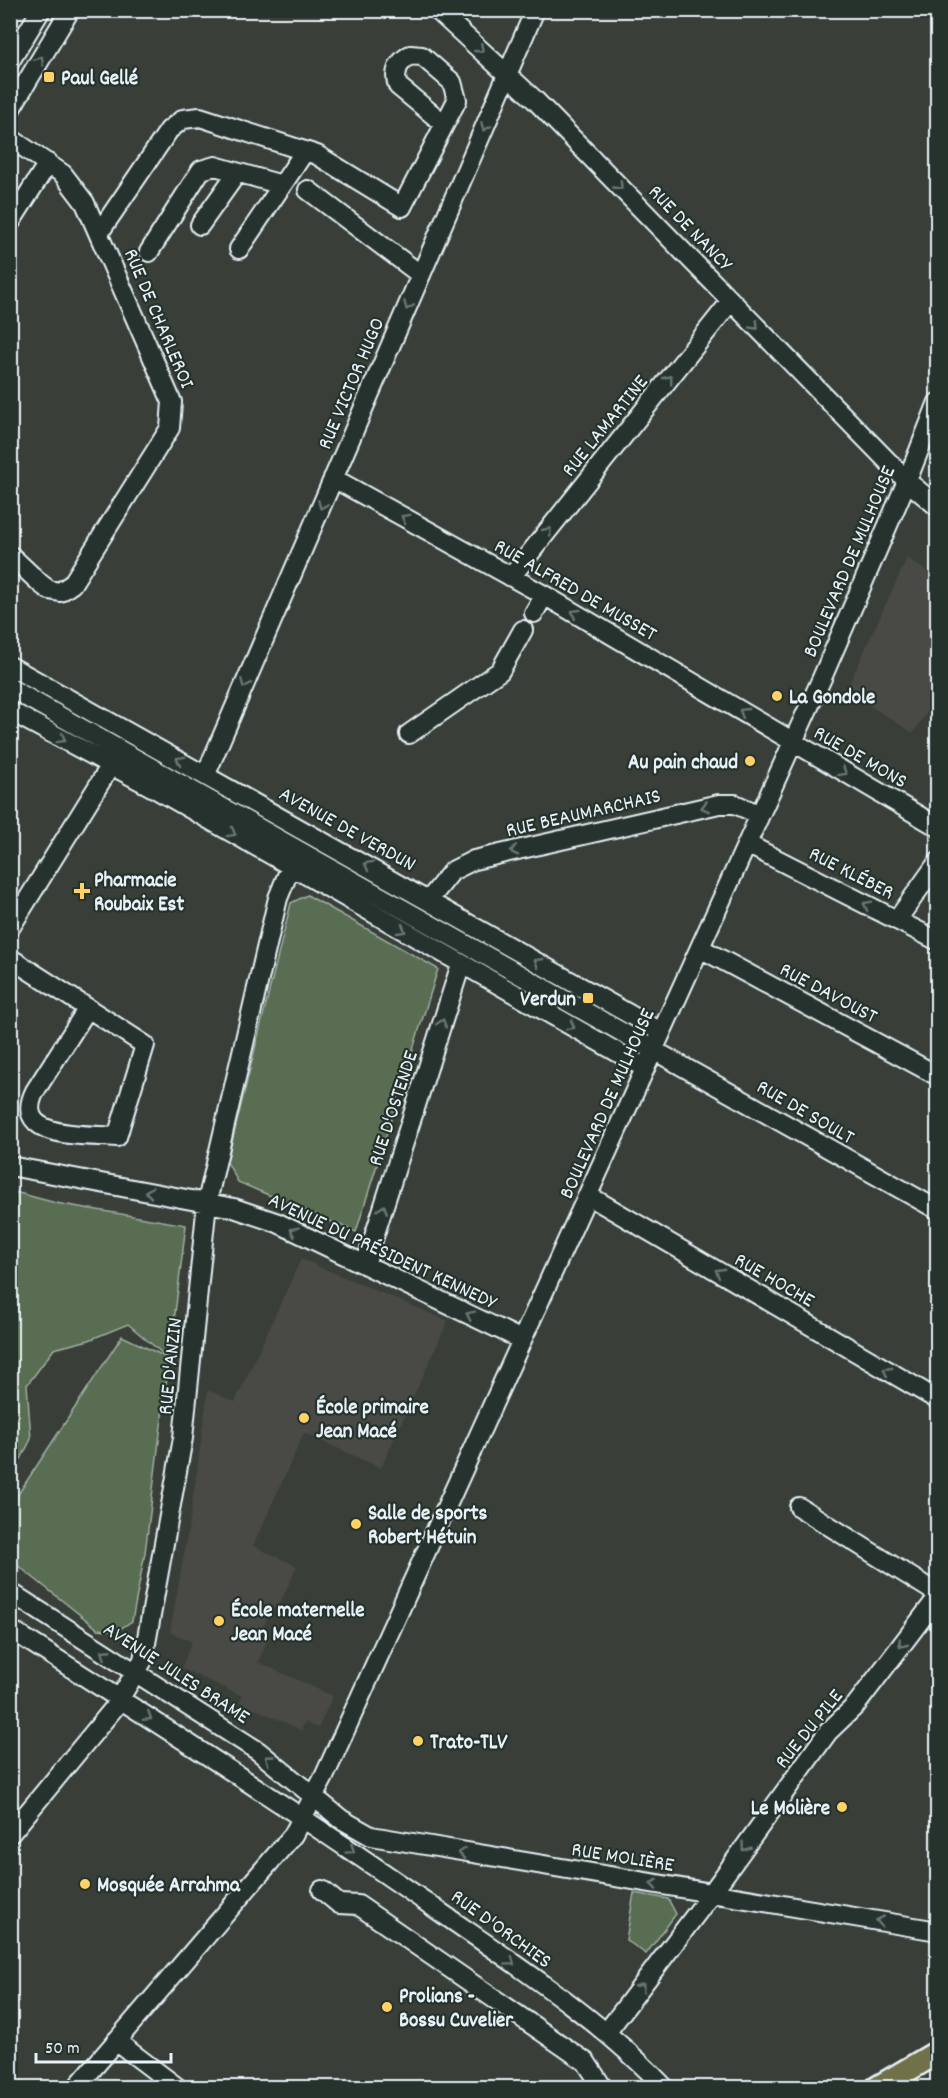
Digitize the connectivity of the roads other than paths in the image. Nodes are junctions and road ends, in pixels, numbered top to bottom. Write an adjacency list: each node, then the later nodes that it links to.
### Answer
1 (41, 10): 5 (street)
2 (70, 10): 7 (street, one-way to 2)
3 (436, 10): 6 (street, RUE DE NANCY, one-way to 6)
4 (535, 10): 6 (street, RUE VICTOR HUGO)
5 (10, 61)
6 (508, 73): 20 (street, RUE VICTOR HUGO, one-way to 20); 21 (street, RUE DE NANCY, one-way to 21)
7 (10, 110)
8 (443, 123): 10 (street)
9 (10, 138): 11 (street, RUE DE CHARLEROI)
10 (305, 150): 13 (street); 17 (street)
11 (48, 163): 15 (street); 17 (street, RUE DE CHARLEROI)
12 (237, 173): 13 (street); 16 (street); 19 (street)
13 (282, 185): 18 (street)
14 (308, 190): 20 (street)
15 (10, 223)
16 (200, 225)
17 (99, 233): 26 (street, RUE DE CHARLEROI)
18 (240, 249)
19 (149, 252)
20 (421, 275): 23 (street, RUE VICTOR HUGO, one-way to 23)
21 (731, 301): 24 (street, RUE DE NANCY, one-way to 24); 27 (street, RUE LAMARTINE, one-way to 21)
22 (938, 402): 24 (street, BOULEVARD DE MULHOUSE)
23 (333, 478): 27 (street, RUE ALFRED DE MUSSET, one-way to 23); 37 (street, RUE VICTOR HUGO, one-way to 37)
24 (907, 481): 25 (street, RUE DE NANCY); 35 (street, BOULEVARD DE MULHOUSE)
25 (938, 507)
26 (10, 555)
27 (511, 577): 28 (street, RUE ALFRED DE MUSSET)
28 (544, 596): 29 (street); 35 (street, RUE ALFRED DE MUSSET, one-way to 28)
29 (534, 613)
30 (523, 630): 34 (street)
31 (10, 666): 37 (street, AVENUE DE VERDUN, one-way to 31)
32 (10, 688): 52 (street, RUE DE SOULT)
33 (10, 711): 36 (street, one-way to 36)
34 (409, 734)
35 (793, 743): 38 (street, BOULEVARD DE MULHOUSE); 39 (street, RUE DE MONS, one-way to 39)
36 (111, 765): 42 (street, one-way to 42); 45 (street)
37 (206, 774): 43 (street, AVENUE DE VERDUN, one-way to 37)
38 (760, 815): 40 (street, BOULEVARD DE MULHOUSE); 43 (street, RUE BEAUMARCHAIS, one-way to 43)
39 (938, 827)
40 (747, 844): 44 (street, RUE KLÉBER, one-way to 40); 47 (street, BOULEVARD DE MULHOUSE)
41 (938, 862): 44 (street)
42 (291, 866): 49 (street, one-way to 49); 57 (street, RUE D'ANZIN)
43 (429, 900): 51 (street, AVENUE DE VERDUN, one-way to 43)
44 (897, 920): 46 (street, RUE KLÉBER)
45 (10, 928)
46 (938, 941)
47 (700, 948): 51 (street, BOULEVARD DE MULHOUSE); 54 (street, RUE DAVOUST)
48 (10, 958): 50 (street)
49 (461, 964): 53 (street, one-way to 53); 59 (street, RUE D'OSTENDE, one-way to 49)
50 (88, 1008): 50 (street)
51 (662, 1032): 52 (street, BOULEVARD DE MULHOUSE)
52 (654, 1050): 53 (street, BOULEVARD DE MULHOUSE); 58 (street, RUE DE SOULT)
53 (645, 1068): 56 (street, BOULEVARD DE MULHOUSE)
54 (938, 1076)
55 (10, 1166): 57 (street, AVENUE DU PRÉSIDENT KENNEDY, one-way to 55)
56 (588, 1196): 60 (street, BOULEVARD DE MULHOUSE); 61 (street, RUE HOCHE, one-way to 56)
57 (207, 1202): 59 (street, AVENUE DU PRÉSIDENT KENNEDY, one-way to 57); 66 (street, RUE D'ANZIN)
58 (938, 1209)
59 (365, 1265): 60 (street, AVENUE DU PRÉSIDENT KENNEDY, one-way to 59)
60 (522, 1340): 68 (street, BOULEVARD DE MULHOUSE)
61 (938, 1400)
62 (799, 1507): 64 (street)
63 (10, 1592): 66 (street, AVENUE JULES BRAME, one-way to 63)
64 (938, 1596): 74 (street, RUE DU PILE, one-way to 74)
65 (10, 1629): 67 (street)
66 (137, 1673): 67 (street, RUE D'ANZIN); 68 (street, AVENUE JULES BRAME, one-way to 66)
67 (120, 1700): 69 (street, one-way to 69); 70 (street, RUE D'ANZIN)
68 (314, 1796): 69 (street, BOULEVARD DE MULHOUSE); 71 (street, RUE MOLIÈRE)
69 (303, 1817): 72 (street, RUE D'ORCHIES, one-way to 72); 77 (street, BOULEVARD DE MULHOUSE)
70 (10, 1834)
71 (404, 1843): 72 (street); 74 (street, RUE MOLIÈRE, one-way to 71)
72 (386, 1874): 76 (street, RUE D'ORCHIES, one-way to 76)
73 (322, 1890): 83 (street)
74 (712, 1893): 75 (street, RUE MOLIÈRE, one-way to 74); 76 (street, RUE DU PILE, one-way to 74)
75 (938, 1930)
76 (606, 2033): 84 (street, RUE D'ORCHIES)
77 (116, 2041): 81 (street, BOULEVARD DE MULHOUSE); 82 (street)
78 (938, 2052): 80 (main road)
79 (938, 2063): 80 (main road)
80 (882, 2085)
81 (76, 2088)
82 (178, 2088)
83 (603, 2088)
84 (665, 2088)

